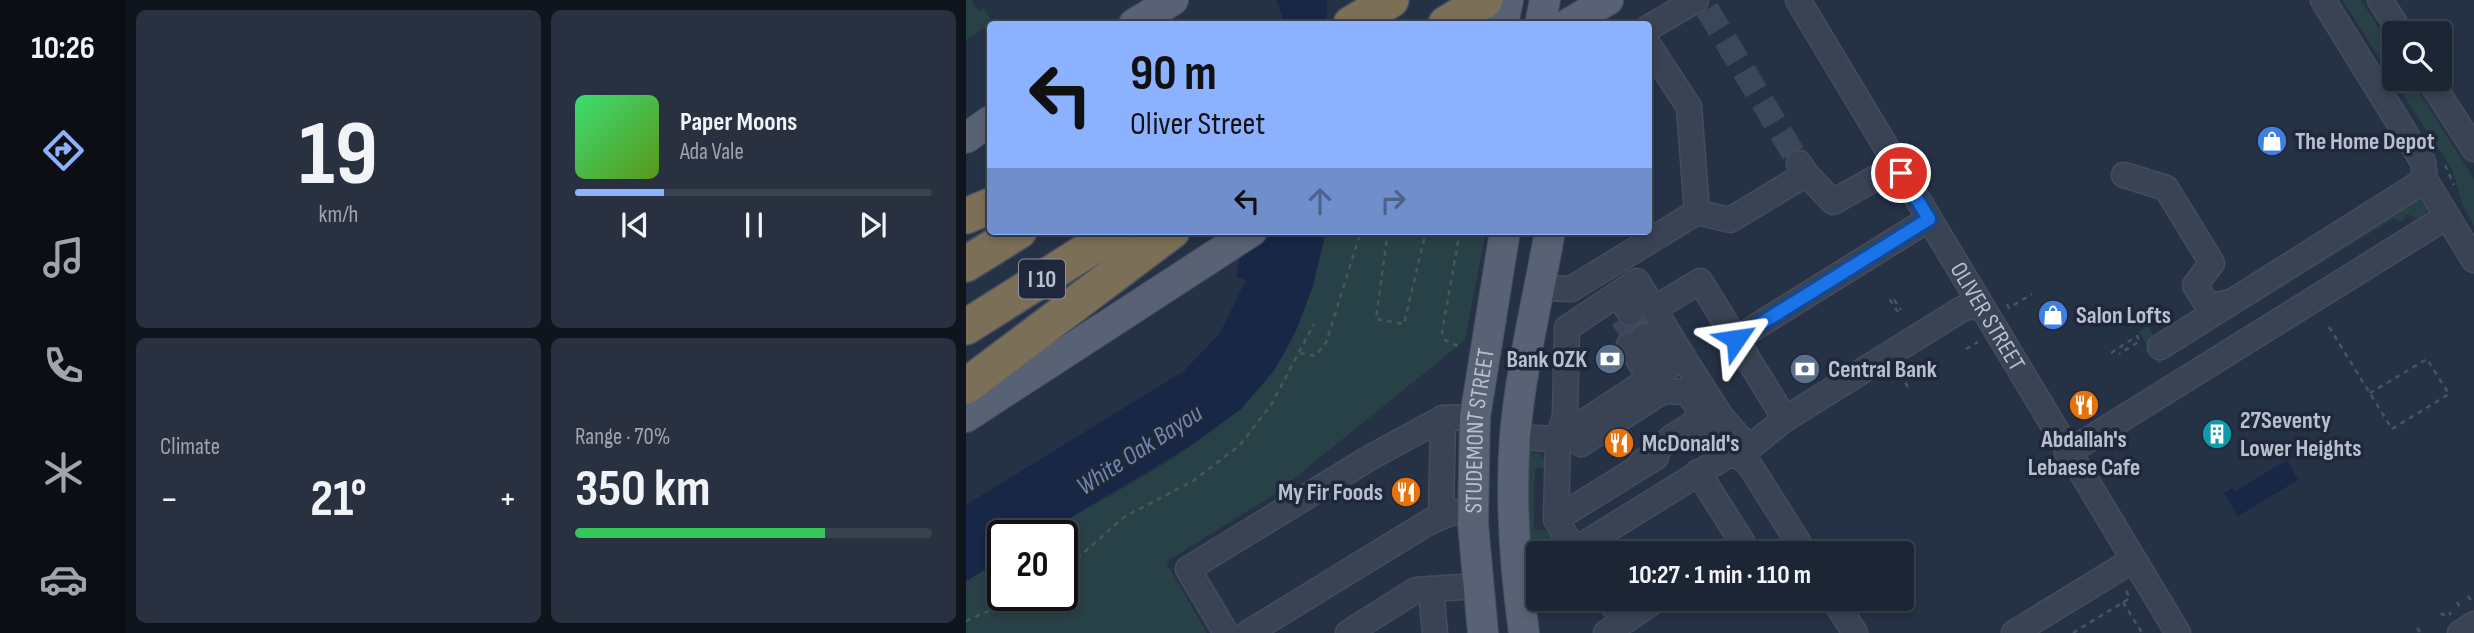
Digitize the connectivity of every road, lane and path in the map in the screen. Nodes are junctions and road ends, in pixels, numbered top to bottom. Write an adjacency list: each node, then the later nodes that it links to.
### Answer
1 (1173, 0): 12 (main road)
2 (1391, 0): 13 (highway)
3 (1485, 0): 14 (highway)
4 (1508, 0): 15 (main road)
5 (1545, 0): 16 (main road)
6 (1608, 0): 11 (main road)
7 (1798, 0): 24 (lane, OLIVER STREET)
8 (2323, 0): 26 (lane)
9 (2380, 0): 17 (lane)
10 (1701, 3): 18 (lane)
11 (1579, 16)
12 (1139, 21)
13 (1356, 21)
14 (1451, 21)
15 (1504, 21)
16 (1541, 21)
17 (2393, 21)
18 (1652, 26)
19 (1652, 50): 28 (lane)
20 (2437, 91): 23 (lane)
21 (987, 123): 22 (main road)
22 (966, 138)
23 (2474, 149)
24 (1897, 166): 28 (lane); 31 (lane, OLIVER STREET)
25 (2124, 175): 46 (lane)
26 (2425, 180): 30 (lane); 46 (lane)
27 (987, 207): 29 (highway)
28 (1696, 212): 44 (lane)
29 (966, 216)
30 (2446, 217): 42 (lane); 72 (lane)
31 (1929, 219): 47 (lane, OLIVER STREET); 53 (lane)
32 (1013, 235): 43 (highway, I 10)
33 (1112, 235): 51 (highway, I 10)
34 (1167, 235): 61 (highway)
35 (1246, 235): 65 (main road)
36 (1360, 235): 56 (path)
37 (1388, 235): 38 (path)
38 (1425, 235)
39 (1459, 235): 55 (path)
40 (1504, 235): 66 (main road, STUDEMONT STREET)
41 (1549, 235): 44 (main road, STUDEMONT STREET)
42 (2474, 260)
43 (966, 264)
44 (1540, 288): 69 (main road, STUDEMONT STREET)
45 (2032, 294): 48 (path)
46 (2234, 301): 54 (lane)
47 (1980, 304): 64 (lane); 72 (lane, OLIVER STREET)
48 (2007, 304)
49 (1629, 316): 53 (lane); 60 (lane); 60 (lane); 70 (lane)
50 (1314, 324): 56 (path)
51 (966, 327)
52 (2329, 327): 63 (path)
53 (1742, 335): 64 (lane)
54 (2160, 347)
55 (1468, 350)
56 (1300, 353): 83 (path)
57 (2111, 353): 58 (path)
58 (2119, 354)
59 (1897, 370): 62 (path)
60 (1663, 373): 68 (lane); 70 (lane); 73 (lane)
61 (966, 386)
62 (1908, 387)
63 (2370, 393): 63 (path)
64 (1791, 415): 71 (lane)
65 (966, 417)
66 (1475, 417): 67 (lane); 75 (main road, STUDEMONT STREET); 78 (main road)
67 (1443, 418): 76 (lane); 103 (lane)
68 (1722, 418): 71 (lane); 73 (lane)
69 (1515, 437): 70 (lane); 78 (main road, STUDEMONT STREET)
70 (1558, 449): 77 (lane)
71 (1743, 452): 74 (lane); 82 (lane)
72 (2067, 453): 84 (lane, OLIVER STREET)
73 (1641, 463): 77 (lane)
74 (1698, 472): 80 (lane); 81 (lane)
75 (1473, 510): 76 (lane); 88 (main road, STUDEMONT STREET)
76 (1441, 517): 104 (lane)
77 (1556, 519): 79 (lane)
78 (1515, 536): 85 (main road, STUDEMONT STREET)
79 (1569, 541)
80 (1593, 541)
81 (1741, 541)
82 (1797, 541)
83 (1078, 558)
84 (2133, 559): 111 (lane); 114 (lane, OLIVER STREET)
85 (1526, 574)
86 (1526, 578): 88 (main road)
87 (2121, 583): 92 (path)
88 (1477, 586): 89 (lane); 107 (main road, STUDEMONT STREET)
89 (1431, 589): 105 (lane); 106 (lane)
90 (1526, 596): 108 (main road, STUDEMONT STREET)
91 (2468, 596): 99 (path)
92 (2123, 602): 112 (path); 113 (path)
93 (2457, 602): 99 (path)
94 (989, 611): 101 (path)
95 (1619, 611): 100 (lane)
96 (1640, 611): 100 (lane)
97 (1841, 611): 110 (lane)
98 (2441, 612): 99 (path)
99 (2464, 617)
100 (1628, 619): 109 (lane)
101 (966, 621)
102 (2417, 628): 115 (path)
103 (1226, 633)
104 (1248, 633)
105 (1348, 633)
106 (1435, 633)
107 (1483, 633)
108 (1524, 633)
109 (1606, 633)
110 (1855, 633)
111 (2014, 633)
112 (2073, 633)
113 (2142, 633)
114 (2178, 633)
115 (2421, 633)

